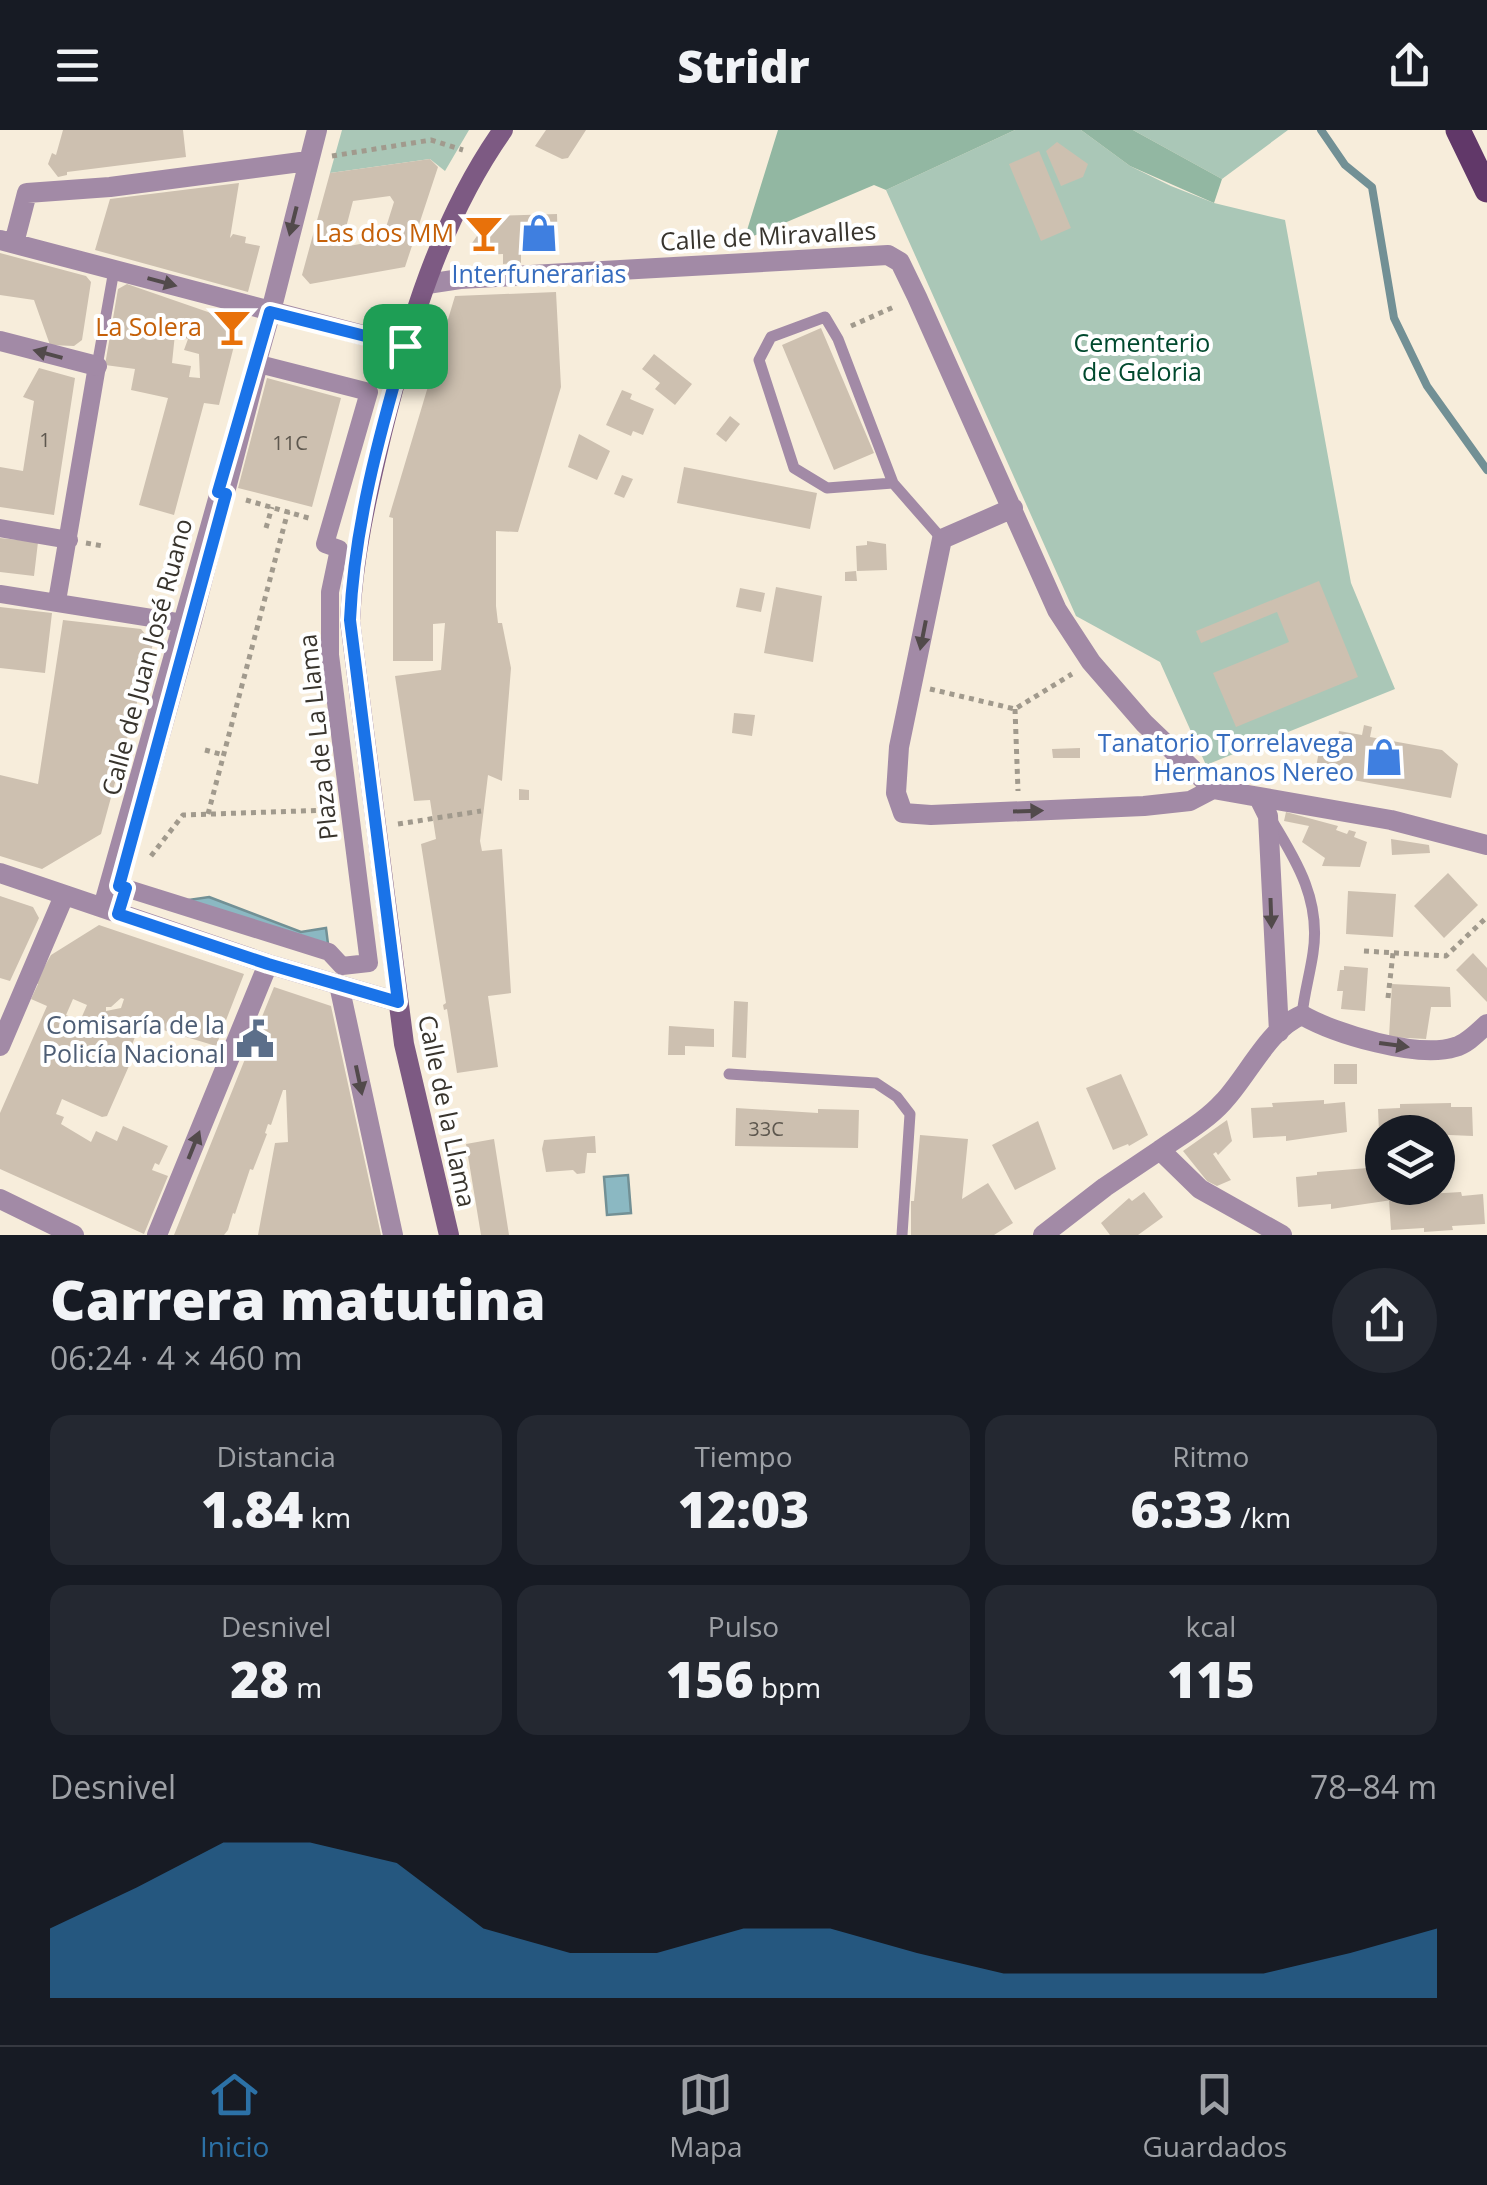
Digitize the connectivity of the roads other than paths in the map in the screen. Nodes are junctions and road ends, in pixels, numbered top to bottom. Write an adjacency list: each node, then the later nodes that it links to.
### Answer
1 (317, 130): 4 (street, Calle de Juan José Ruano)
2 (503, 130): 8 (main road, Calle de la Llama)
3 (1458, 130): 5 (main road)
4 (308, 161): 6 (street); 9 (street, Calle de Juan José Ruano, one-way to 9)
5 (1487, 190)
6 (7, 241): 7 (street)
7 (114, 270): 9 (street, one-way to 9); 12 (lane)
8 (426, 284): 11 (main road, Calle de la Llama); 14 (street, Calle de Miravalles)
9 (270, 312): 11 (street); 20 (street, Calle de Juan José Ruano)
10 (0, 341): 12 (street, one-way to 10)
11 (405, 346): 30 (main road, Calle de la Llama)
12 (97, 366): 17 (street)
13 (892, 483): 13 (lane); 16 (lane)
14 (1013, 508): 16 (street); 21 (street, Calle de Miravalles)
15 (0, 528): 17 (street)
16 (942, 539): 21 (street, one-way to 21)
17 (69, 540): 19 (street)
18 (0, 594): 19 (street)
19 (57, 601): 20 (street)
20 (184, 624): 27 (street, Calle de Juan José Ruano)
21 (1214, 789): 22 (street)
22 (1264, 807): 23 (street); 31 (lane); 33 (street, one-way to 33)
23 (1487, 845)
24 (0, 874): 26 (street)
25 (126, 888): 25 (street, Plaza de La Llama)
26 (64, 896): 27 (street); 34 (street)
27 (103, 908): 28 (street)
28 (268, 964): 29 (street); 39 (street, one-way to 28)
29 (339, 985): 30 (street); 40 (street, one-way to 40)
30 (398, 1002): 41 (main road, Calle de la Llama)
31 (1302, 1016): 32 (street, one-way to 32); 33 (street)
32 (1487, 1024)
33 (1279, 1032): 36 (street)
34 (0, 1046)
35 (729, 1074): 42 (lane)
36 (1160, 1150): 43 (street); 44 (street)
37 (0, 1200): 38 (street)
38 (74, 1235)
39 (157, 1235)
40 (393, 1235)
41 (449, 1235)
42 (902, 1235)
43 (1043, 1235)
44 (1282, 1235)

